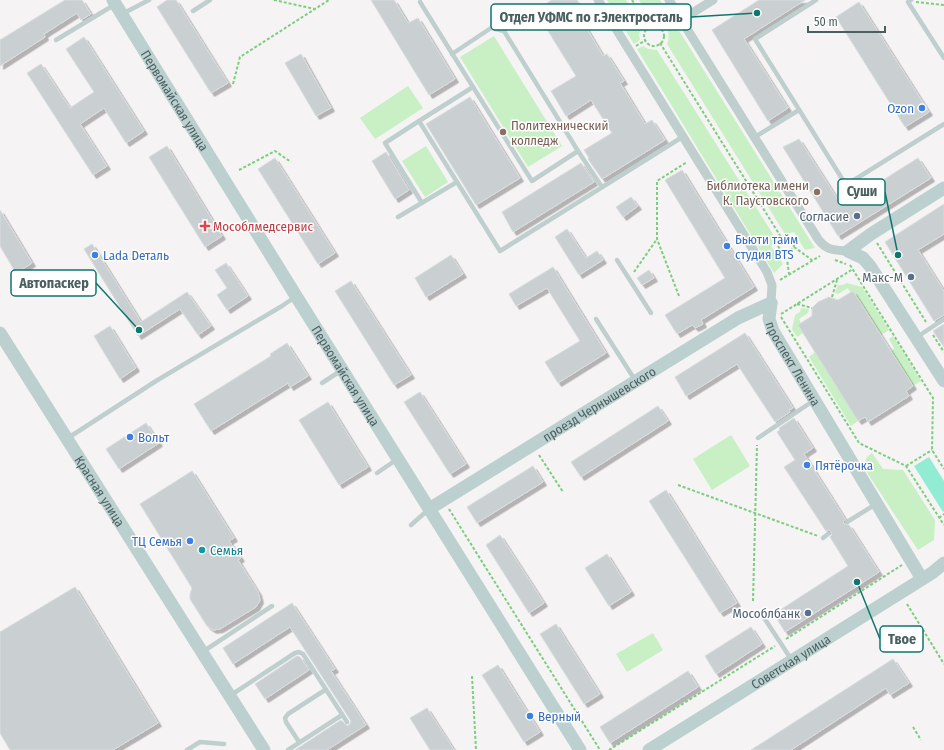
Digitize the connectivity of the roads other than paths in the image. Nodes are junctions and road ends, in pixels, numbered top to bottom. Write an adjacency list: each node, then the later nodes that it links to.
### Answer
1 (148, 0): 9 (lane)
2 (210, 0): 11 (lane)
3 (598, 0): 21 (street, проспект Ленина)
4 (669, 0): 12 (street)
5 (713, 0): 12 (street)
6 (816, 0): 18 (lane)
7 (909, 1): 16 (lane)
8 (420, 2): 15 (lane)
9 (117, 6): 14 (lane); 31 (street, Первомайская улица)
10 (508, 7): 13 (lane)
11 (193, 10)
12 (681, 20): 22 (street)
13 (504, 31): 15 (lane); 23 (lane)
14 (56, 40)
15 (452, 54): 17 (lane)
16 (944, 58)
17 (473, 87): 19 (lane); 23 (lane)
18 (799, 110): 20 (lane); 22 (lane)
19 (419, 121): 24 (lane); 27 (lane)
20 (944, 124)
21 (684, 136): 25 (lane); 32 (street, проспект Ленина)
22 (755, 137): 29 (street)
23 (578, 151): 25 (lane)
24 (457, 182): 25 (lane); 27 (lane)
25 (602, 187)
26 (944, 188): 29 (street)
27 (422, 202): 28 (lane)
28 (398, 217)
29 (848, 251): 37 (street)
30 (618, 260): 33 (lane)
31 (296, 296): 38 (street, Первомайская улица); 43 (lane)
32 (771, 303): 40 (street, проезд Чернышевского); 42 (street, проспект Ленина)
33 (652, 313)
34 (944, 319): 37 (lane)
35 (596, 320): 40 (lane)
36 (0, 332): 43 (street, Красная улица)
37 (916, 337): 39 (street)
38 (342, 370): 41 (lane); 45 (street, Первомайская улица)
39 (944, 381)
40 (636, 382): 48 (street, проезд Чернышевского)
41 (322, 384)
42 (815, 400): 44 (lane); 47 (street, проспект Ленина)
43 (68, 438): 57 (street, Красная улица)
44 (758, 438)
45 (398, 459): 46 (lane); 48 (street, Первомайская улица)
46 (377, 473)
47 (877, 504): 49 (lane); 54 (street, проспект Ленина)
48 (429, 509): 50 (lane); 68 (street, Первомайская улица)
49 (847, 522)
50 (411, 525)
51 (828, 534): 52 (lane)
52 (822, 538)
53 (944, 563): 54 (street, Советская улица)
54 (933, 574): 58 (street, Советская улица)
55 (272, 606): 57 (lane)
56 (761, 613): 58 (lane)
57 (202, 652): 60 (street, Красная улица)
58 (792, 660): 69 (street, Советская улица)
59 (325, 690): 60 (lane); 61 (lane); 63 (lane)
60 (230, 696): 66 (street, Красная улица)
61 (342, 715): 62 (lane); 63 (lane)
62 (347, 722)
63 (299, 742): 67 (lane)
64 (224, 744): 65 (lane)
65 (187, 750)
66 (264, 750)
67 (288, 750)
68 (580, 750)
69 (649, 750)

